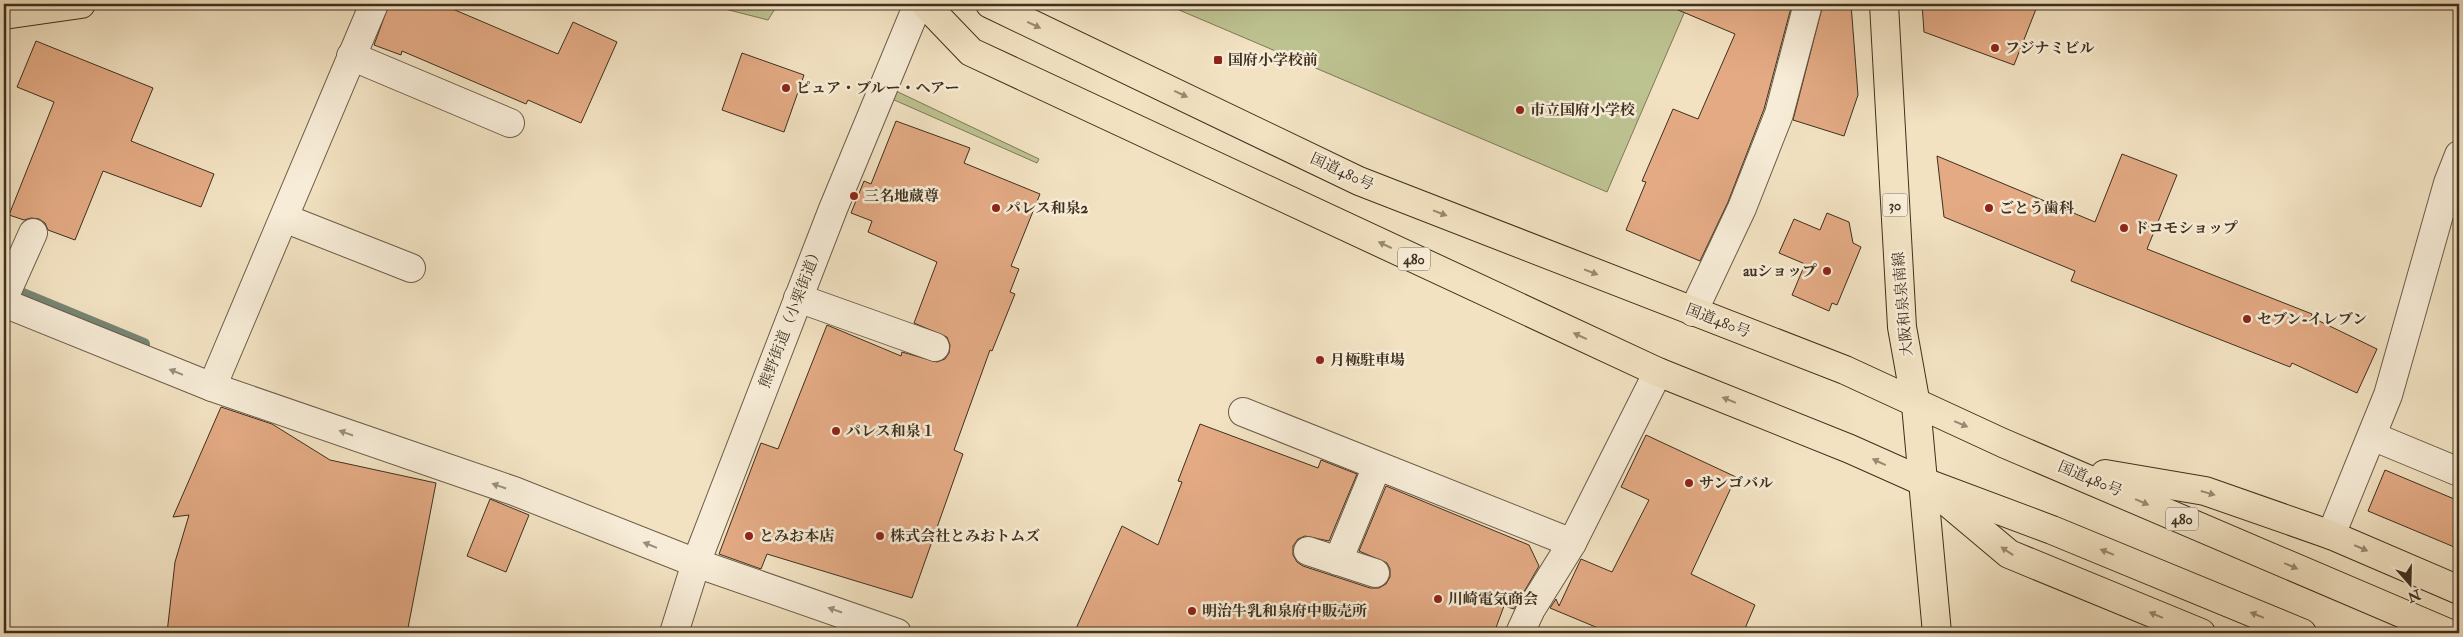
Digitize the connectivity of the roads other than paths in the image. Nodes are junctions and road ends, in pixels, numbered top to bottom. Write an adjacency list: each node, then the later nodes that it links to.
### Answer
1 (81, 4): 8 (main road)
2 (374, 4): 9 (street)
3 (918, 4): 16 (street, 熊野街道（小栗街道）)
4 (924, 4): 19 (main road, 480, one-way to 4)
5 (990, 4): 17 (main road, 国道480号 / 480, one-way to 17)
6 (1808, 4): 17 (street)
7 (1884, 4): 21 (main road, 大阪和泉泉南線 / 30)
8 (4, 14)
9 (351, 56): 10 (street); 12 (street)
10 (510, 124)
11 (2459, 155): 23 (street)
12 (284, 218): 14 (street); 20 (street)
13 (33, 233): 15 (street)
14 (411, 268)
15 (6, 295): 20 (street, one-way to 15)
16 (798, 298): 18 (street); 32 (street, 熊野街道（小栗街道）)
17 (1693, 312): 21 (main road, 国道480号 / 480)
18 (935, 347)
19 (1658, 372): 27 (main road, 480, one-way to 19); 29 (street)
20 (212, 387): 32 (street, one-way to 20)
21 (1916, 405): 24 (main road, 国道480号 / 480, one-way to 24); 27 (main road, 大阪和泉泉南線 / 30)
22 (1242, 412): 25 (street)
23 (2372, 436): 26 (street); 28 (street)
24 (2057, 465): 28 (main road, 480, one-way to 28); 41 (main road, 国道480号 / 480, one-way to 41)
25 (1377, 466): 29 (street); 31 (street)
26 (2459, 472)
27 (1924, 482): 38 (main road, 大阪和泉泉南線 / 30); 39 (main road, 480, one-way to 27); 40 (main road, 480, one-way to 27)
28 (2331, 535): 34 (main road, 480, one-way to 34)
29 (1572, 543): 37 (street)
30 (1308, 551): 31 (street)
31 (1338, 561): 33 (street)
32 (696, 563): 35 (street, 熊野街道（小栗街道）); 36 (street, one-way to 32)
33 (1375, 573)
34 (2459, 590)
35 (674, 633)
36 (897, 633)
37 (1520, 633)
38 (1937, 633)
39 (2201, 633)
40 (2302, 633)
41 (2448, 633)

